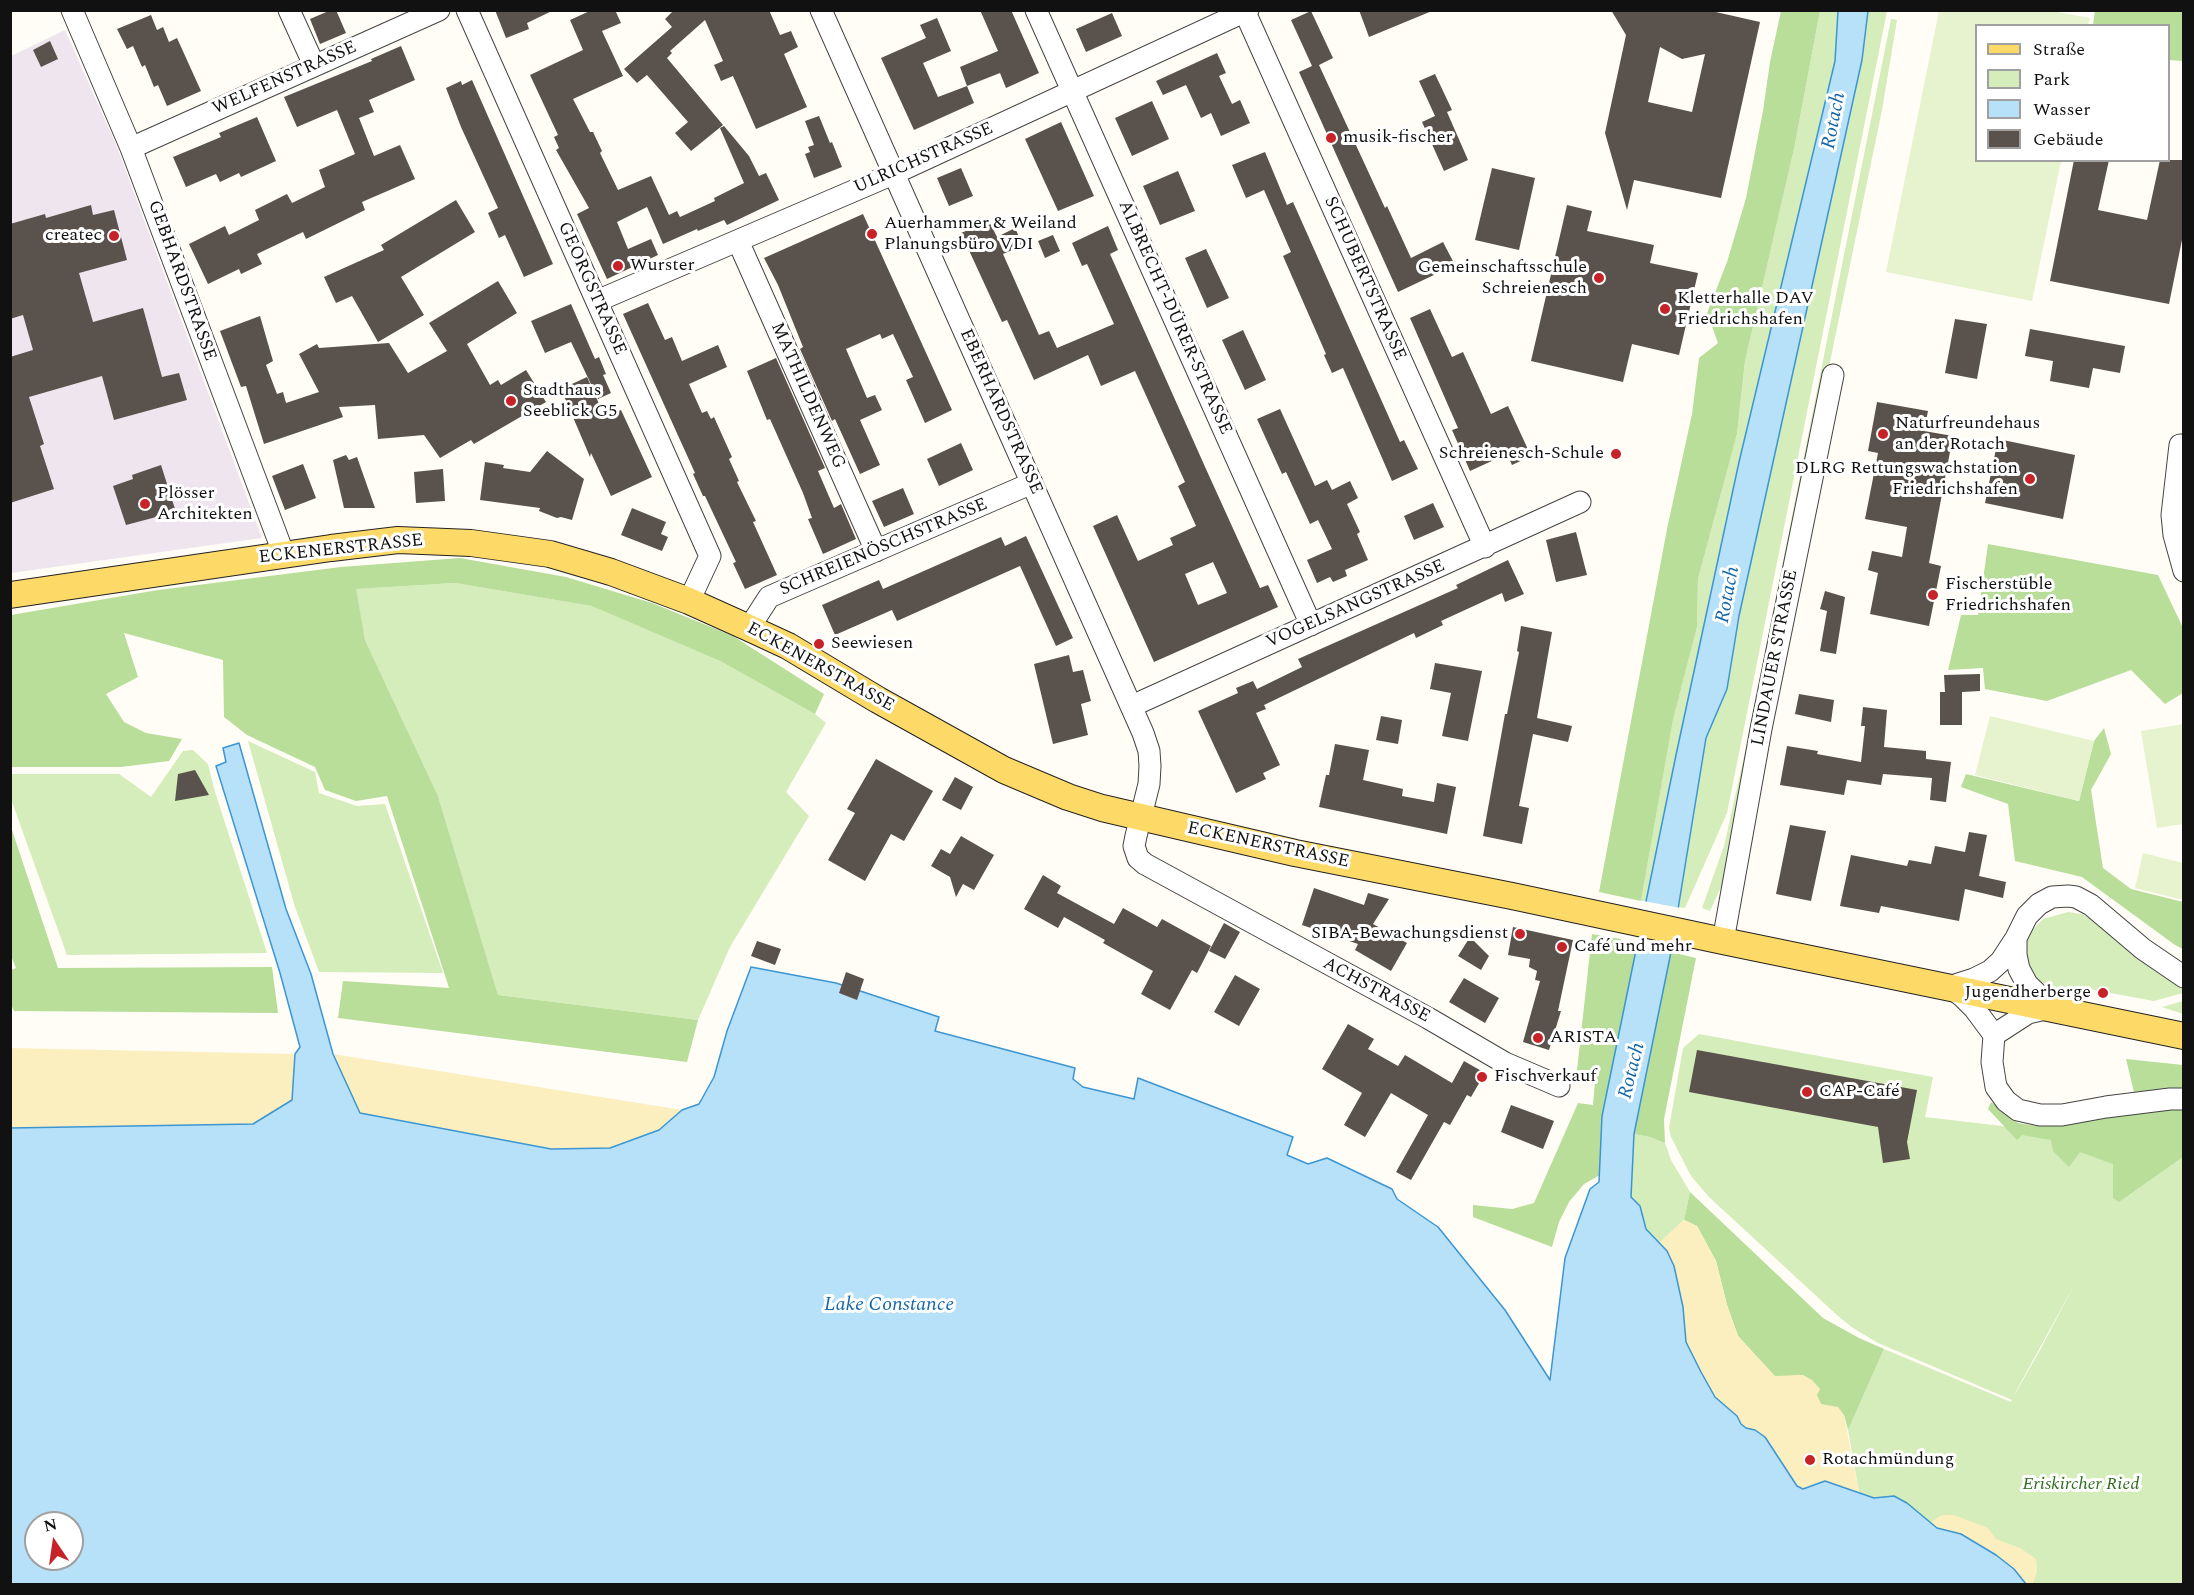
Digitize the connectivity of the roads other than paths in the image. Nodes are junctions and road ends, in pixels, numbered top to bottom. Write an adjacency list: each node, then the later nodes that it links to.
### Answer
1 (72, 10): 10 (street, GEBHARDSTRASSE)
2 (290, 10): 8 (street)
3 (439, 10): 8 (street, WELFENSTRASSE)
4 (467, 10): 13 (street, GEORGSTRASSE)
5 (821, 10): 11 (street, EBERHARDSTRASSE)
6 (1036, 10): 9 (street, ALBRECHT-DÜRER-STRASSE)
7 (1246, 11): 9 (street, ULRICHSTRASSE); 18 (street, SCHUBERTSTRASSE)
8 (314, 66): 10 (street, WELFENSTRASSE)
9 (1072, 90): 11 (street, ULRICHSTRASSE); 24 (street, ALBRECHT-DÜRER-STRASSE)
10 (131, 148): 20 (street, GEBHARDSTRASSE)
11 (893, 174): 12 (street, ULRICHSTRASSE); 16 (street, EBERHARDSTRASSE)
12 (738, 241): 13 (street, ULRICHSTRASSE); 19 (street, MATHILDENWEG)
13 (597, 302): 23 (street, GEORGSTRASSE)
14 (1833, 375): 29 (street, LINDAUER STRASSE)
15 (2180, 445): 21 (street)
16 (1032, 483): 19 (street, SCHREIENÖSCHSTRASSE); 26 (street, EBERHARDSTRASSE)
17 (1580, 502): 18 (street, VOGELSANGSTRASSE)
18 (1485, 547): 24 (street, VOGELSANGSTRASSE)
19 (876, 551): 25 (street, SCHREIENÖSCHSTRASSE)
20 (284, 555): 22 (main road, ECKENERSTRASSE); 23 (main road, ECKENERSTRASSE)
21 (2184, 571)
22 (10, 595)
23 (689, 601): 25 (main road, ECKENERSTRASSE)
24 (1311, 625): 26 (street, VOGELSANGSTRASSE)
25 (749, 628): 27 (main road, ECKENERSTRASSE)
26 (1132, 706): 27 (street, EBERHARDSTRASSE)
27 (1141, 818): 29 (main road, ECKENERSTRASSE); 35 (street, ACHSTRASSE)
28 (2016, 938): 30 (street); 31 (street); 32 (street)
29 (1712, 939): 31 (main road)
30 (2184, 977)
31 (1948, 987): 32 (main road); 33 (street)
32 (2051, 1007): 33 (street); 34 (main road)
33 (1994, 1035): 36 (street)
34 (2184, 1036)
35 (1559, 1086)
36 (2184, 1099)

